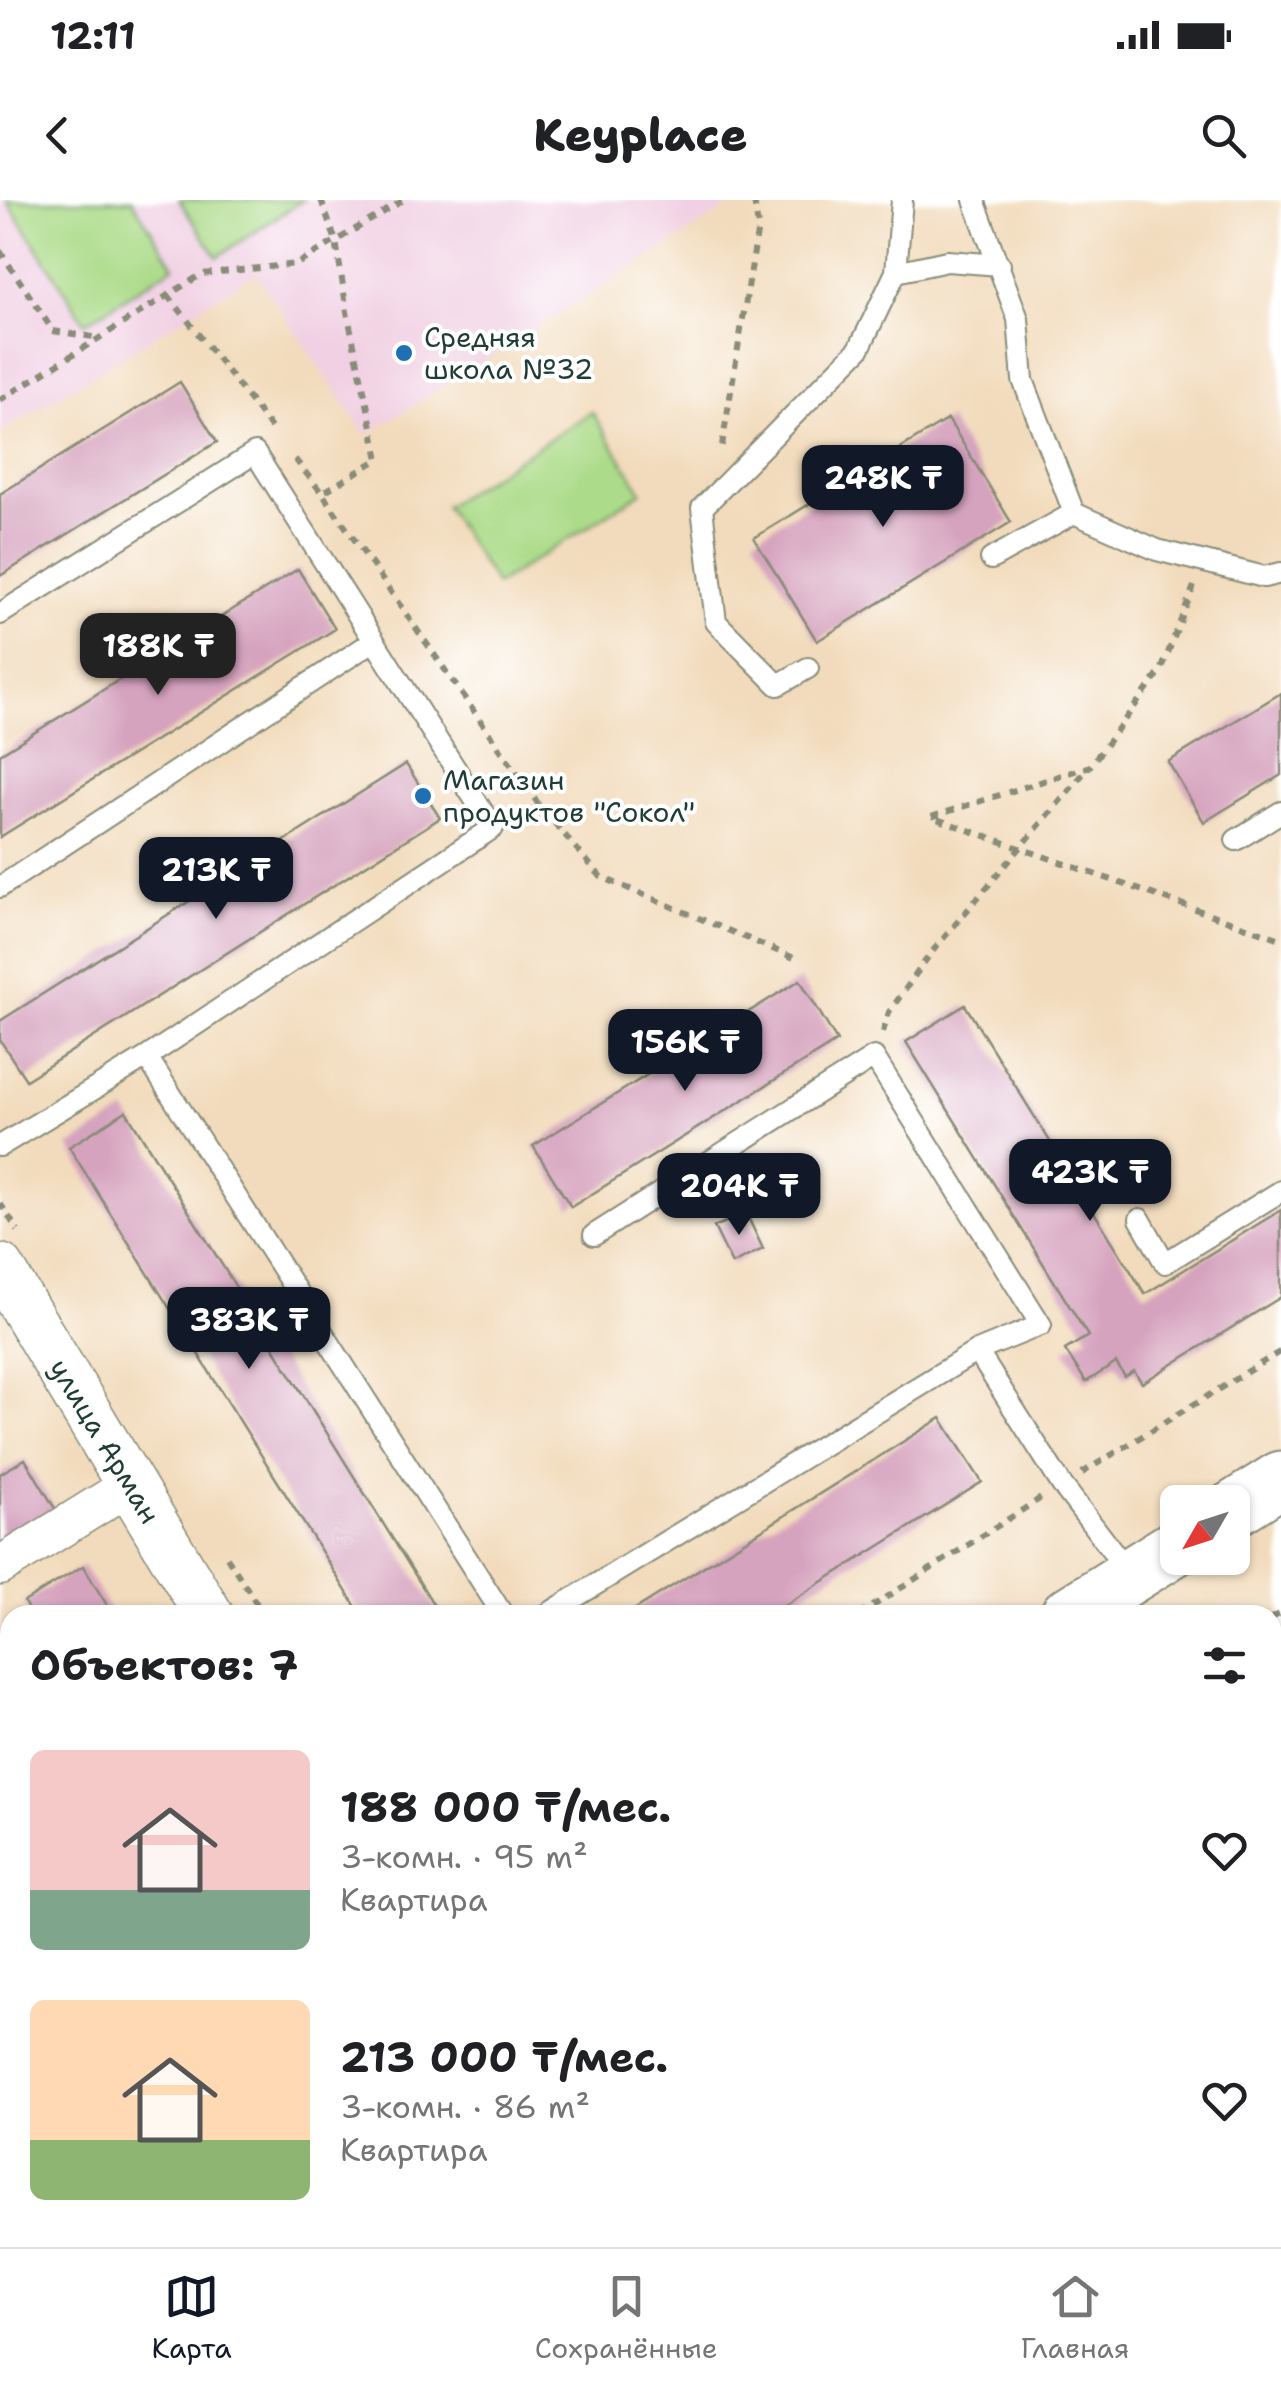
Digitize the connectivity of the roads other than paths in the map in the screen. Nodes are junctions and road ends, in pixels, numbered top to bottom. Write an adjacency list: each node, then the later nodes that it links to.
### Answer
1 (902, 200): 4 (lane)
2 (974, 200): 3 (lane)
3 (1000, 265): 4 (lane); 5 (lane)
4 (896, 272): 10 (lane)
5 (1074, 513): 6 (lane); 7 (lane)
6 (991, 559)
7 (1281, 573)
8 (0, 614): 9 (lane)
9 (372, 642): 13 (lane); 14 (lane)
10 (808, 668)
11 (1281, 812): 12 (lane)
12 (1236, 840)
13 (0, 887)
14 (147, 1058): 15 (lane); 28 (lane)
15 (0, 1146)
16 (1281, 1192): 17 (lane)
17 (1140, 1219)
18 (594, 1234): 20 (lane)
19 (0, 1268): 22 (street, улица Арман)
20 (977, 1351): 26 (lane); 29 (lane)
21 (1281, 1479): 23 (main road)
22 (132, 1484): 25 (street); 27 (street, улица Арман)
23 (1250, 1499)
24 (1160, 1557): 26 (main road)
25 (0, 1566)
26 (1131, 1576): 30 (main road)
27 (203, 1605)
28 (497, 1605)
29 (562, 1605)
30 (1084, 1605)

